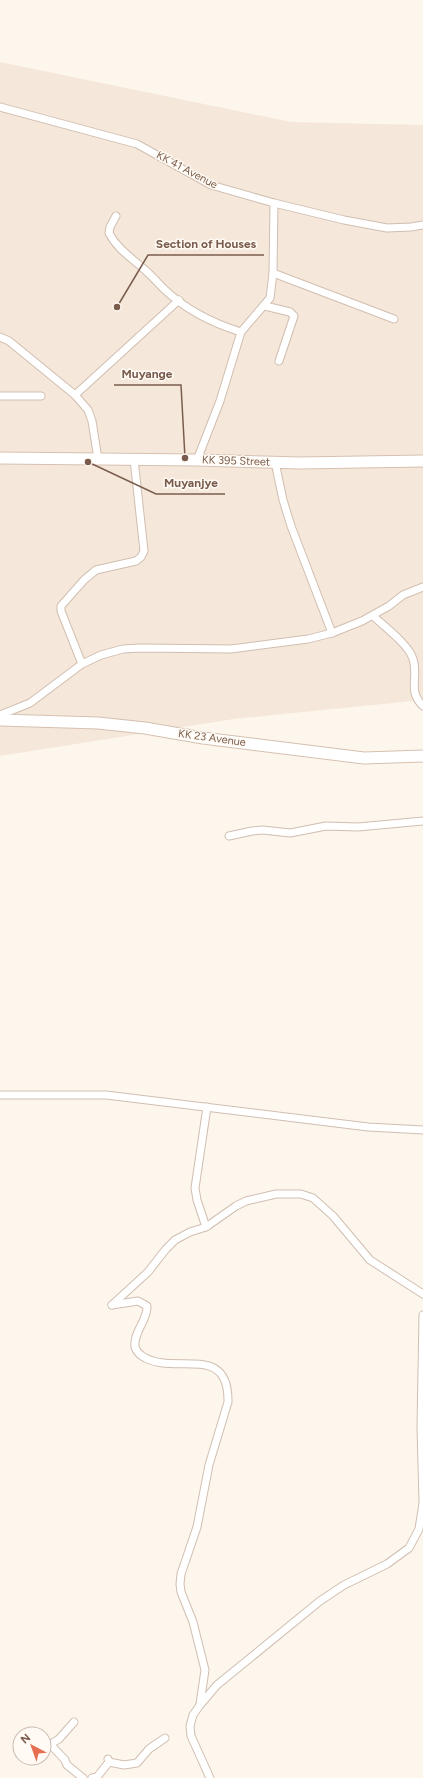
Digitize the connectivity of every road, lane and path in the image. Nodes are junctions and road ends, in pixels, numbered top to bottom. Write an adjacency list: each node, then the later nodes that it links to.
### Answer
1 (0, 107): 2 (street, KK 41 Avenue)
2 (274, 203): 4 (street, KK 41 Avenue); 5 (street)
3 (116, 216): 6 (street)
4 (423, 224)
5 (273, 273): 7 (street); 8 (street)
6 (179, 300): 9 (street); 12 (street)
7 (265, 306): 9 (street); 11 (street)
8 (394, 319)
9 (241, 332): 18 (street)
10 (0, 337): 12 (street)
11 (279, 361)
12 (75, 395): 16 (street)
13 (0, 396): 14 (street)
14 (41, 396)
15 (0, 458): 16 (street, KK 395 Street)
16 (98, 459): 17 (street, KK 395 Street)
17 (134, 459): 18 (street, KK 395 Street); 24 (street)
18 (197, 460): 20 (street, KK 395 Street)
19 (423, 461): 20 (street, KK 395 Street)
20 (275, 462): 23 (street)
21 (423, 587): 22 (street)
22 (373, 616): 23 (street); 25 (street)
23 (332, 633): 24 (street)
24 (82, 664): 26 (street)
25 (423, 706)
26 (0, 715)
27 (0, 720): 28 (street, KK 23 Avenue)
28 (423, 756)
29 (423, 821): 30 (street)
30 (229, 836)
31 (0, 1095): 32 (street)
32 (208, 1107): 33 (street); 34 (street)
33 (423, 1130)
34 (206, 1227): 35 (street); 37 (street)
35 (423, 1294)
36 (423, 1316): 37 (street)
37 (200, 1705): 44 (street)
38 (74, 1722): 40 (street)
39 (165, 1738): 43 (street)
40 (52, 1743)
41 (52, 1750): 42 (street)
42 (83, 1778)
43 (92, 1778)
44 (210, 1778)

